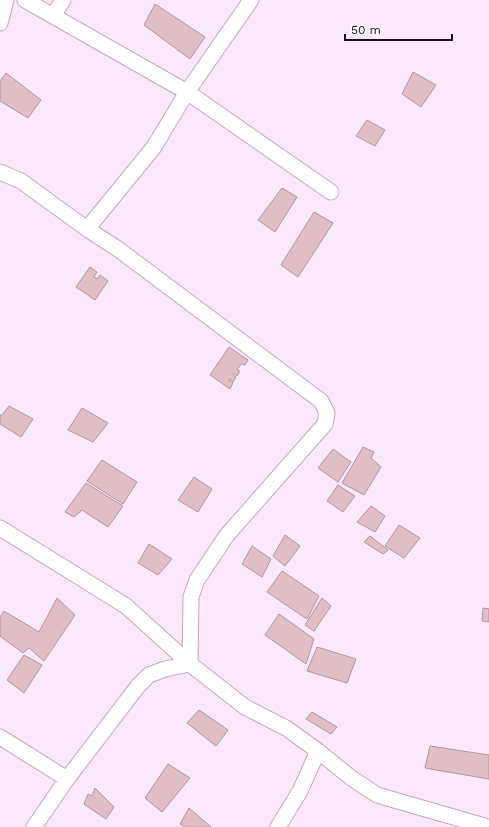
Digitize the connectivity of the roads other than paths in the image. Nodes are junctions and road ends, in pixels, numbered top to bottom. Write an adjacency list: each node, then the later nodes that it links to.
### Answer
1 (6, 0): 6 (street)
2 (25, 0): 5 (street)
3 (63, 0): 5 (street)
4 (251, 0): 7 (street)
5 (53, 16): 7 (street)
6 (0, 23)
7 (187, 92): 9 (street); 10 (street)
8 (0, 172): 10 (street)
9 (331, 192)
10 (87, 229): 12 (street)
11 (0, 528): 12 (street)
12 (190, 664): 14 (street); 15 (street)
13 (0, 737): 15 (street)
14 (318, 750): 17 (street); 18 (street)
15 (67, 779): 16 (street)
16 (34, 827)
17 (278, 827)
18 (488, 827)

